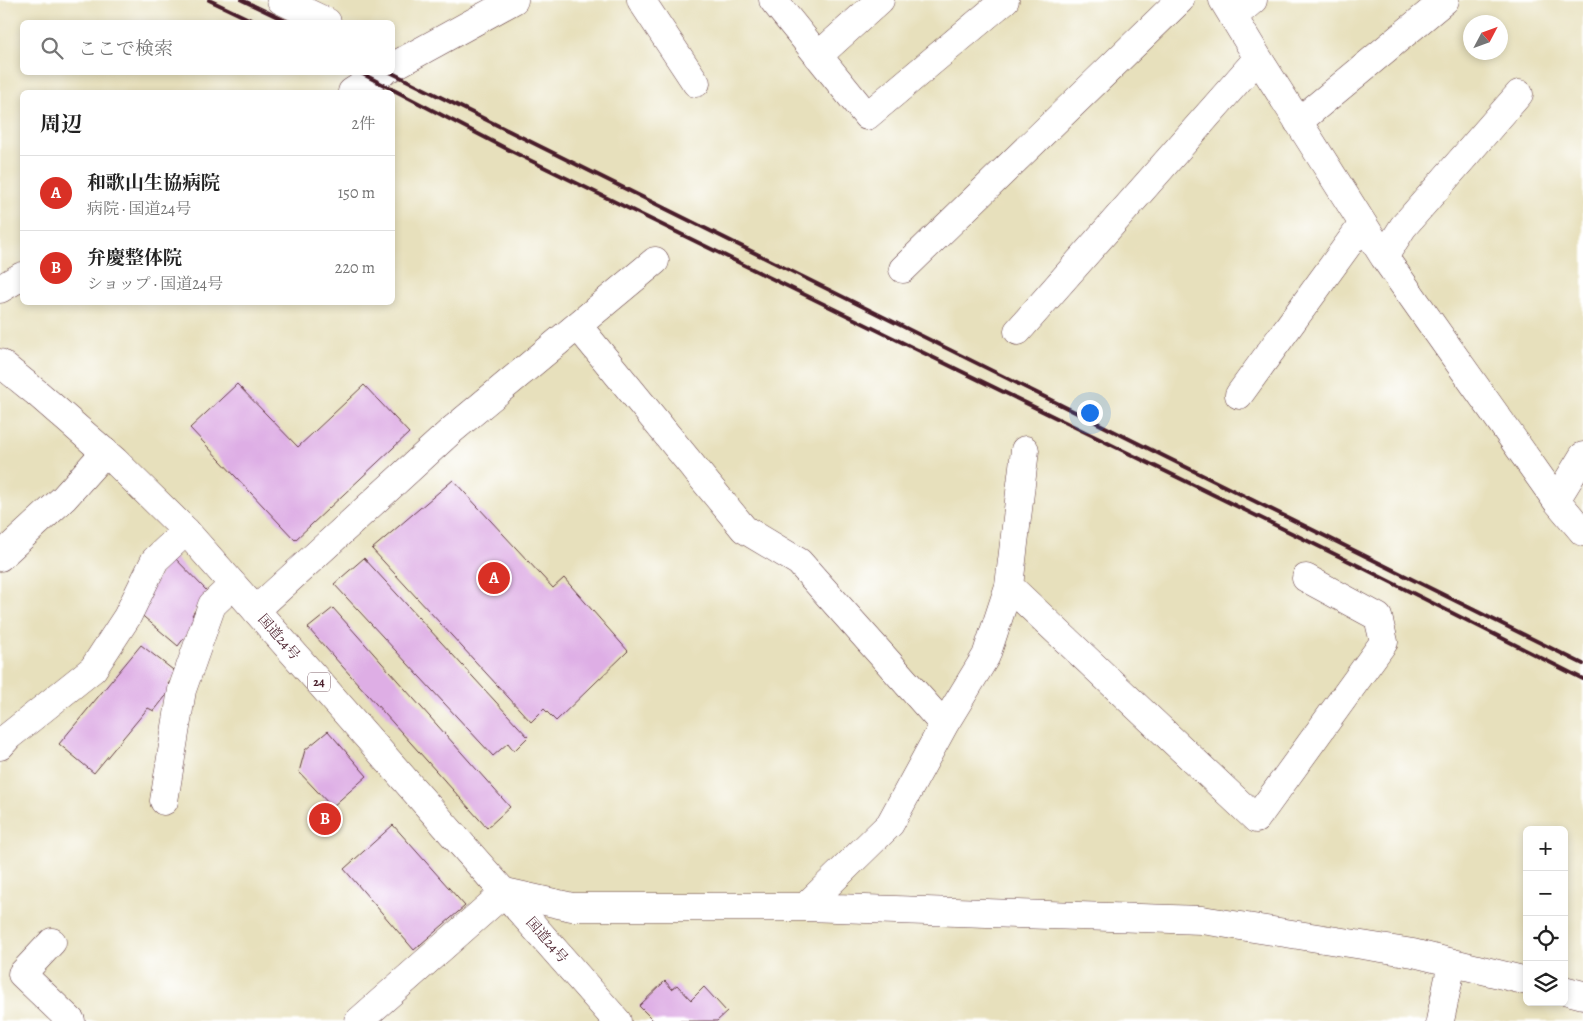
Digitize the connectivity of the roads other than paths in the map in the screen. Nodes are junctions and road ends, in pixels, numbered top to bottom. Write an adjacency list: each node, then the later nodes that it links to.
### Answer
1 (281, 0): 10 (main road)
2 (514, 0): 13 (main road)
3 (641, 0): 15 (main road)
4 (773, 0): 11 (main road)
5 (880, 0): 11 (main road)
6 (1005, 0): 11 (main road)
7 (1180, 0): 22 (main road)
8 (1445, 0): 18 (main road)
9 (1236, 6): 12 (main road)
10 (323, 20)
11 (818, 56)
12 (1258, 58): 18 (main road); 26 (main road)
13 (398, 59)
14 (378, 75): 16 (main road)
15 (696, 82)
16 (355, 90)
17 (1519, 94): 20 (main road)
18 (1298, 122): 19 (main road)
19 (1363, 224): 20 (main road); 28 (main road)
20 (1384, 257): 32 (main road)
21 (655, 261): 25 (main road)
22 (903, 269)
23 (20, 277): 24 (main road)
24 (0, 289)
25 (578, 326): 39 (main road); 40 (main road)
26 (1018, 331)
27 (0, 363): 30 (main road, 国道24号 / 24)
28 (1239, 395)
29 (1025, 450): 38 (main road)
30 (105, 452): 33 (main road, 国道24号 / 24); 35 (main road)
31 (1583, 456): 32 (main road)
32 (1556, 500): 34 (main road)
33 (186, 532): 37 (main road, 国道24号 / 24); 41 (main road)
34 (1583, 532)
35 (0, 556)
36 (1306, 578): 38 (main road)
37 (233, 585): 39 (main road, 国道24号 / 24); 42 (main road)
38 (1009, 586): 40 (main road)
39 (256, 610): 43 (main road, 国道24号 / 24)
40 (944, 726): 44 (main road)
41 (3, 737)
42 (164, 801)
43 (505, 892): 44 (main road); 51 (main road); 52 (main road, 国道24号 / 24)
44 (805, 907): 46 (main road)
45 (52, 942): 50 (main road)
46 (1452, 963): 47 (main road); 53 (main road)
47 (1523, 980)
48 (1568, 991): 49 (main road)
49 (1583, 995)
50 (71, 1021)
51 (359, 1021)
52 (617, 1021)
53 (1440, 1021)

